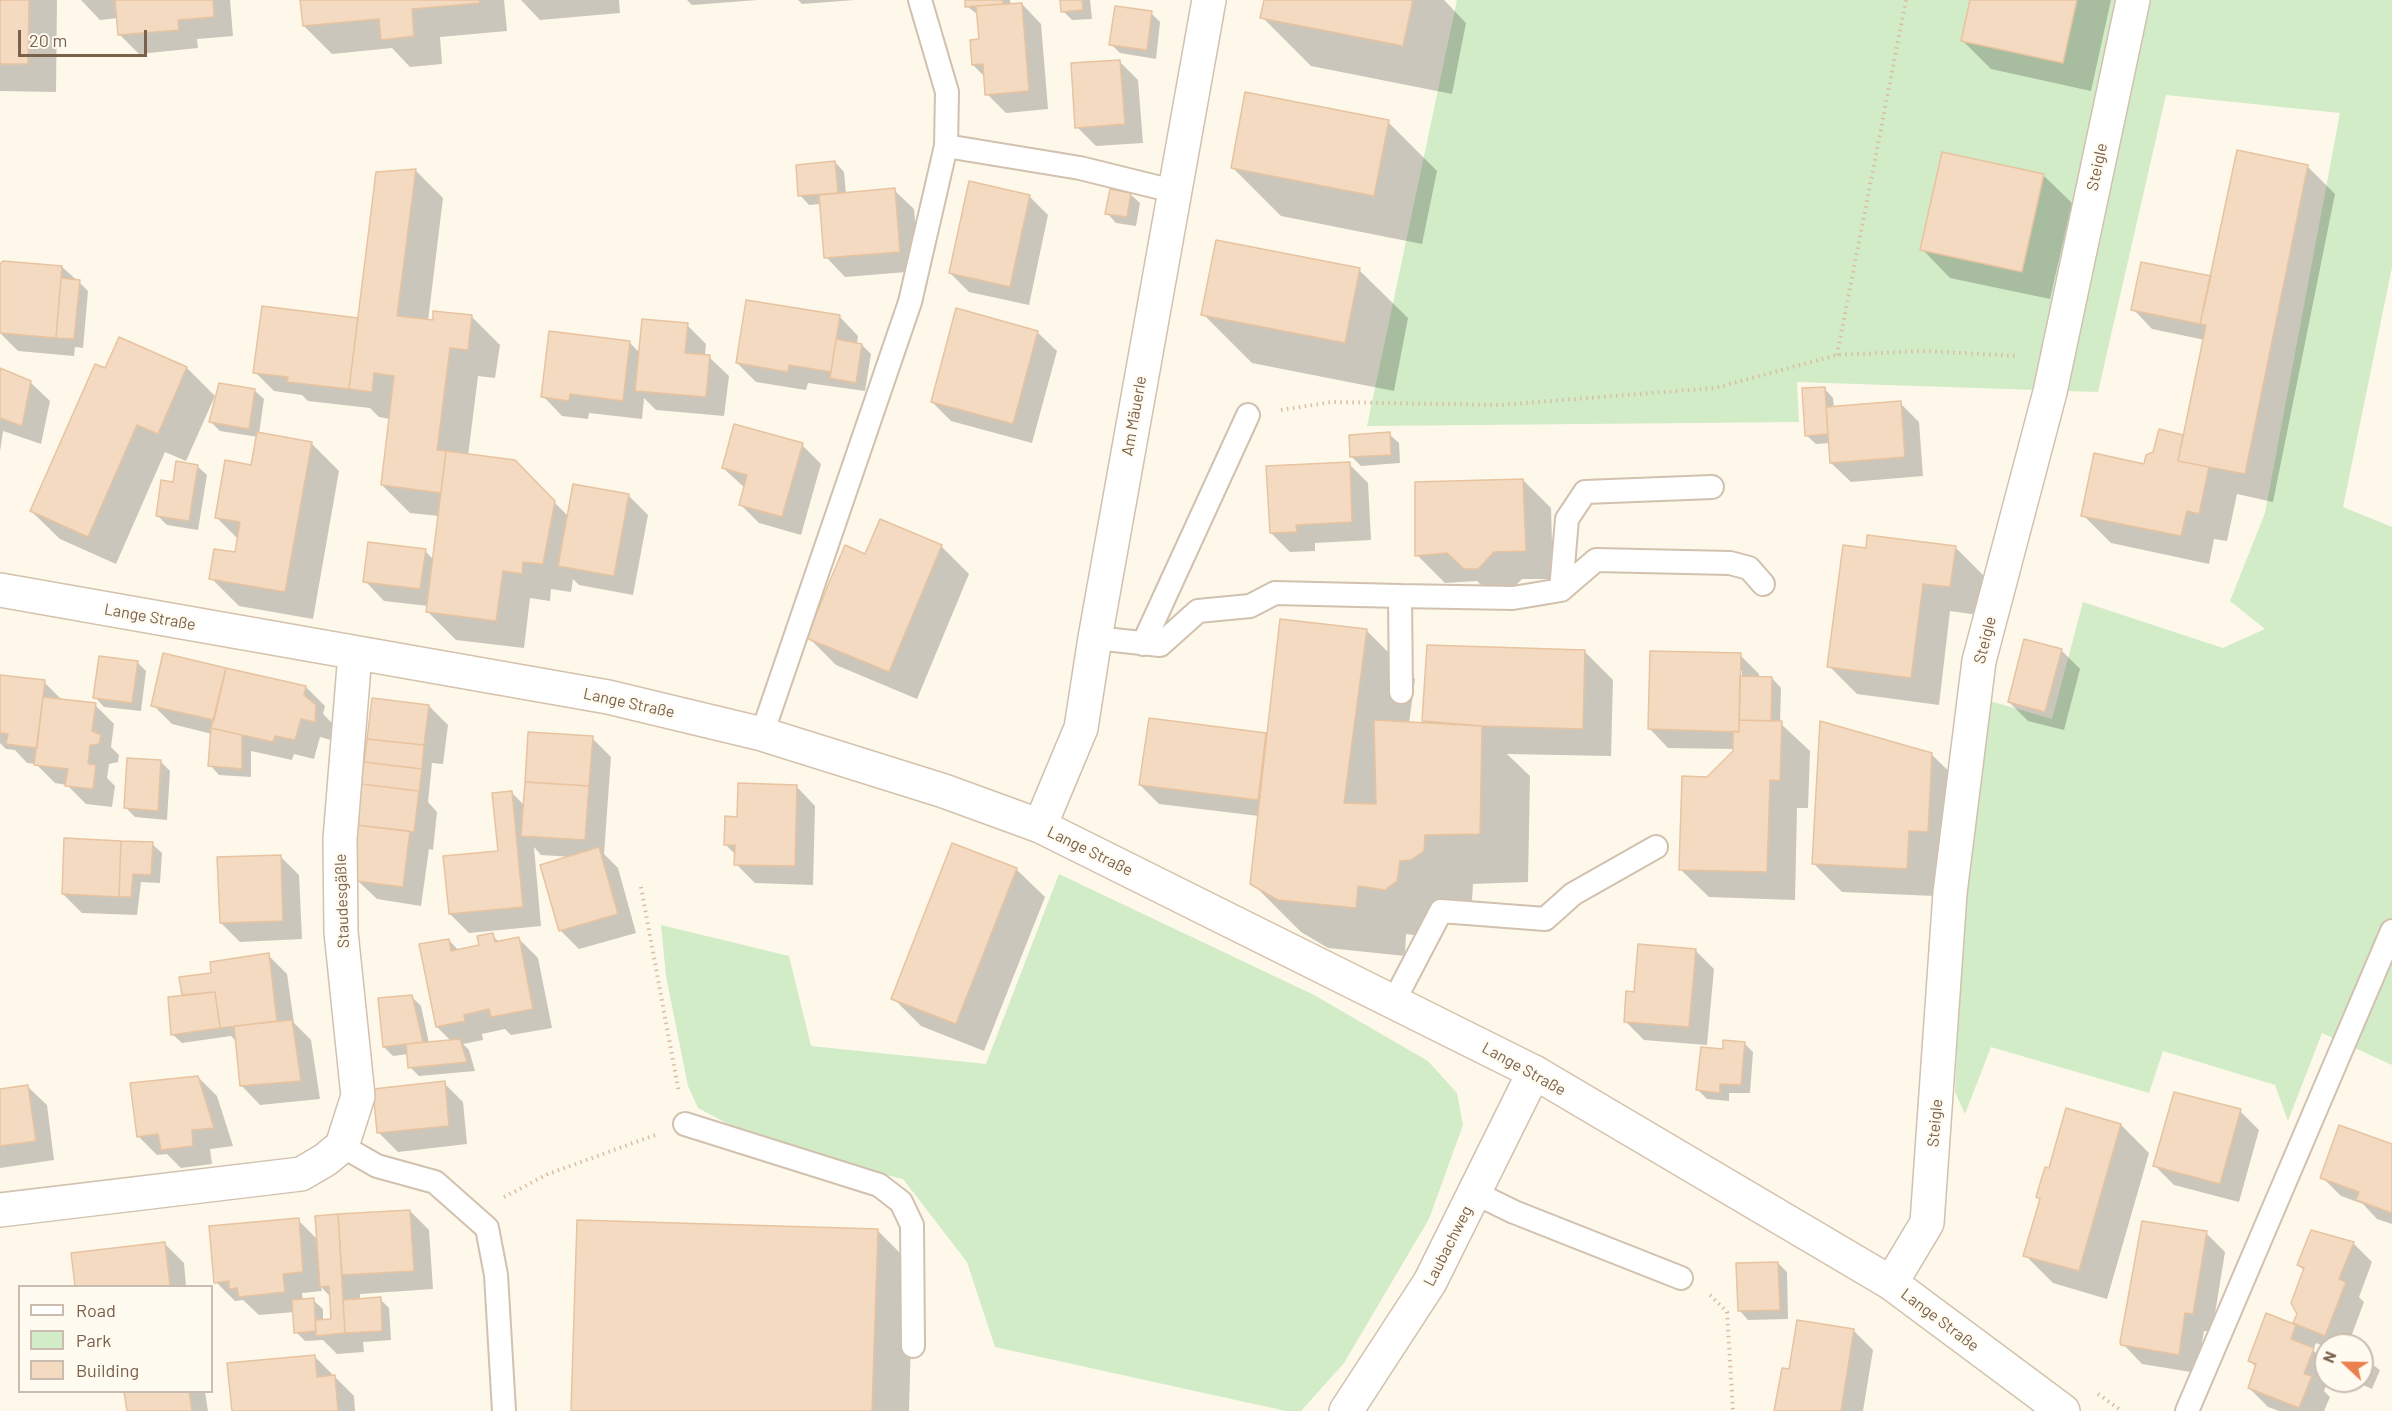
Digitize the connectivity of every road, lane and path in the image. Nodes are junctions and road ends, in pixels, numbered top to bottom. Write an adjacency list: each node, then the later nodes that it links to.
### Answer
1 (920, 0): 5 (lane)
2 (1209, 0): 6 (street, Am Mäuerle)
3 (1906, 0): 7 (path)
4 (2133, 0): 8 (street, Steigle)
5 (946, 146): 6 (lane); 19 (lane)
6 (1173, 191): 15 (street, Am Mäuerle)
7 (1837, 355): 8 (path); 9 (path)
8 (2056, 363): 32 (street, Steigle)
9 (1248, 415): 16 (lane)
10 (1712, 487): 13 (lane)
11 (1763, 584): 13 (lane)
12 (0, 590): 17 (street, Lange Straße)
13 (1561, 590): 14 (lane)
14 (1400, 597): 16 (lane); 18 (lane)
15 (1095, 638): 16 (lane); 20 (street, Am Mäuerle)
16 (1143, 644)
17 (355, 654): 19 (street, Lange Straße); 27 (street, Staudesgäßle)
18 (1401, 692)
19 (762, 734): 20 (street, Lange Straße)
20 (1040, 826): 24 (street, Lange Straße)
21 (1656, 847): 24 (lane)
22 (640, 887): 26 (path)
23 (2392, 931): 38 (lane)
24 (1394, 1001): 25 (street, Lange Straße)
25 (1534, 1072): 28 (street, Laubachweg); 32 (street, Lange Straße)
26 (685, 1124): 30 (path); 33 (lane)
27 (342, 1146): 29 (street); 30 (lane)
28 (1475, 1193): 31 (lane); 35 (street, Laubachweg)
29 (0, 1210)
30 (472, 1214): 34 (lane)
31 (1681, 1278): 36 (path)
32 (1891, 1283): 37 (street, Lange Straße)
33 (914, 1346)
34 (504, 1411)
35 (1346, 1411)
36 (1733, 1411)
37 (2063, 1411)
38 (2187, 1411)

